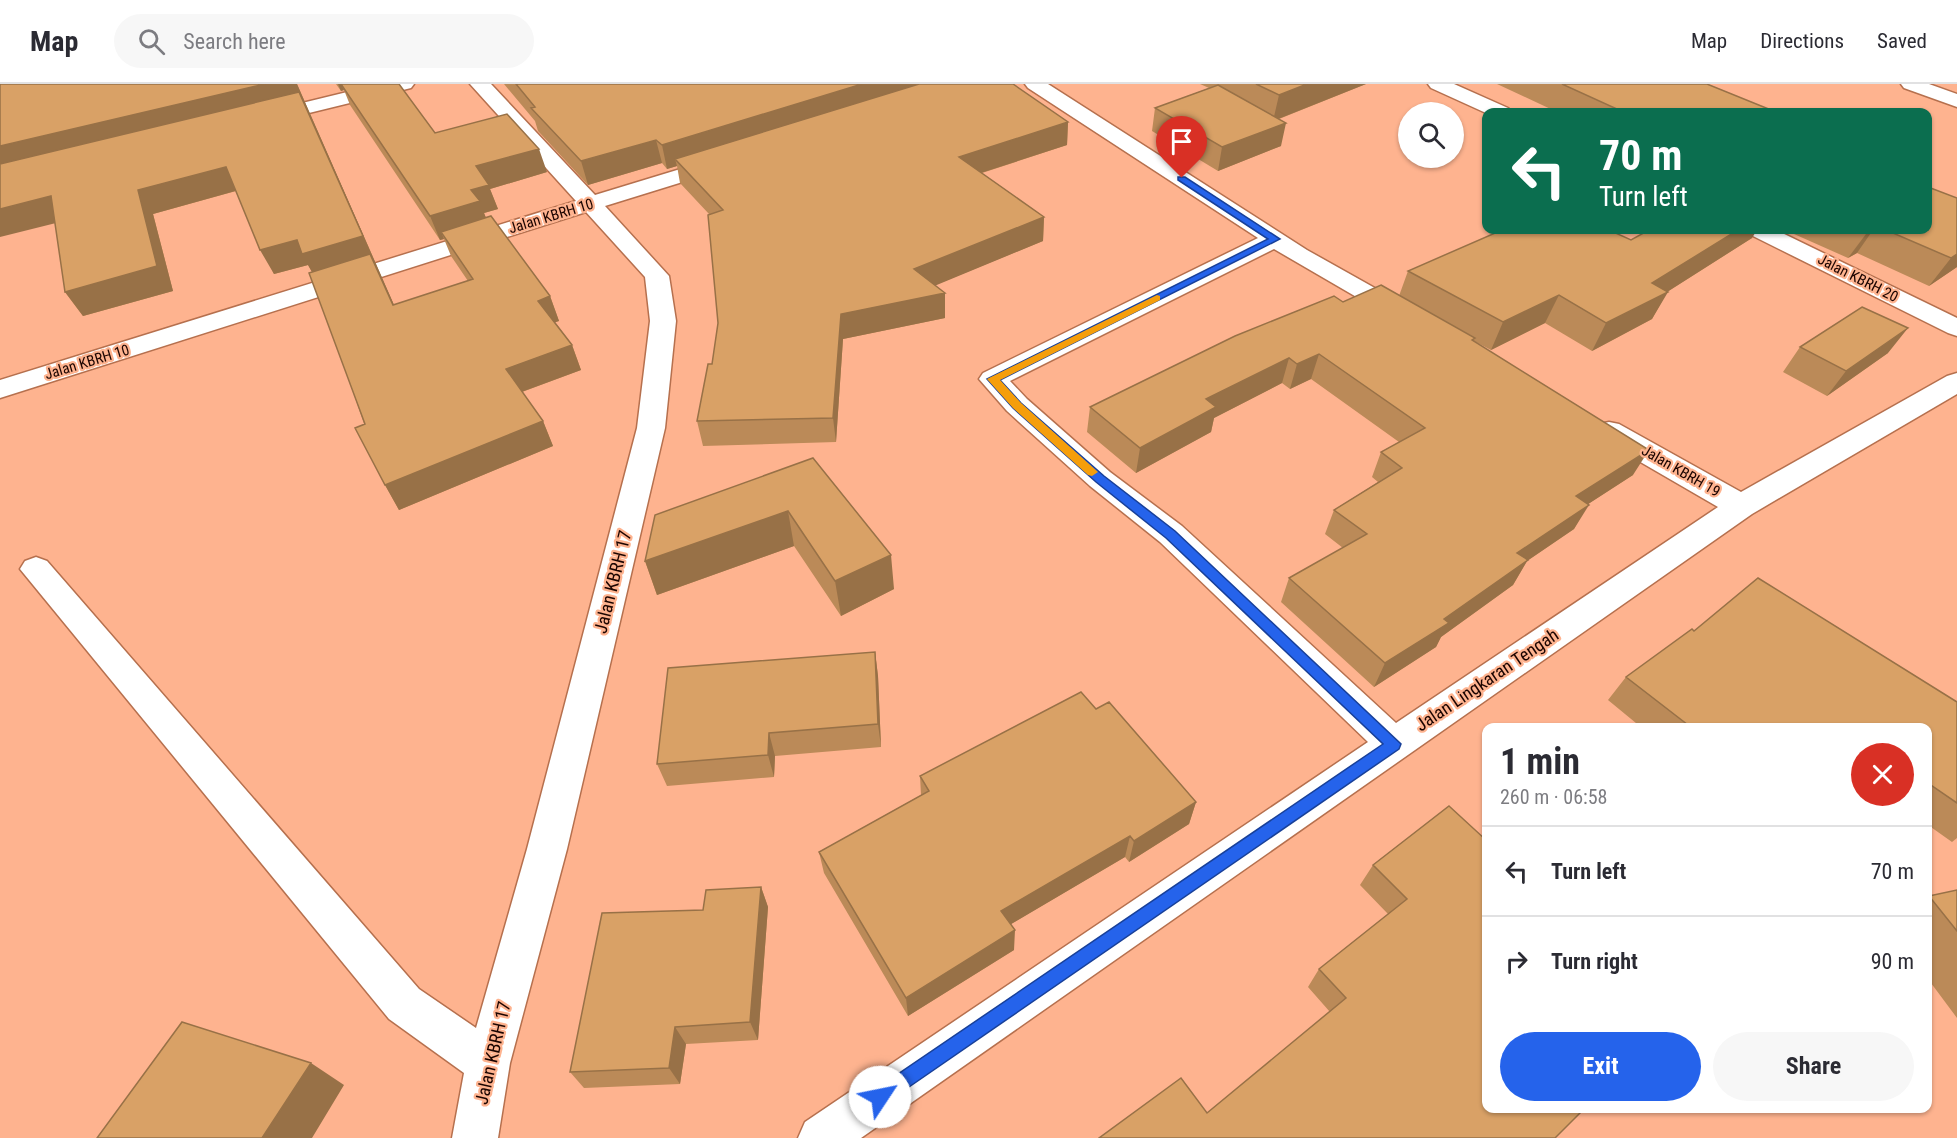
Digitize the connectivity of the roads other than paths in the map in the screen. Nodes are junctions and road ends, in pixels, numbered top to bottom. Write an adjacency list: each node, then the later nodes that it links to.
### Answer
1 (404, 84): 8 (street)
2 (480, 84): 10 (street, Jalan KBRH 17)
3 (1035, 84): 12 (street)
4 (1438, 84): 7 (street)
5 (1911, 84): 6 (street)
6 (1957, 101)
7 (1492, 108)
8 (242, 124)
9 (749, 153): 10 (street, Jalan KBRH 10)
10 (590, 204): 16 (street, Jalan KBRH 10); 21 (street, Jalan KBRH 17)
11 (1767, 234): 14 (street, Jalan KBRH 20)
12 (1275, 239): 13 (street); 20 (street)
13 (1422, 325)
14 (1957, 328)
15 (1957, 382): 18 (street, Jalan Lingkaran Tengah)
16 (0, 389)
17 (1587, 418): 18 (street, Jalan KBRH 19)
18 (1741, 506): 20 (street, Jalan Lingkaran Tengah)
19 (36, 569): 21 (street)
20 (1394, 744): 23 (street, Jalan Lingkaran Tengah)
21 (488, 1063): 22 (street, Jalan KBRH 17)
22 (475, 1138)
23 (821, 1138)

